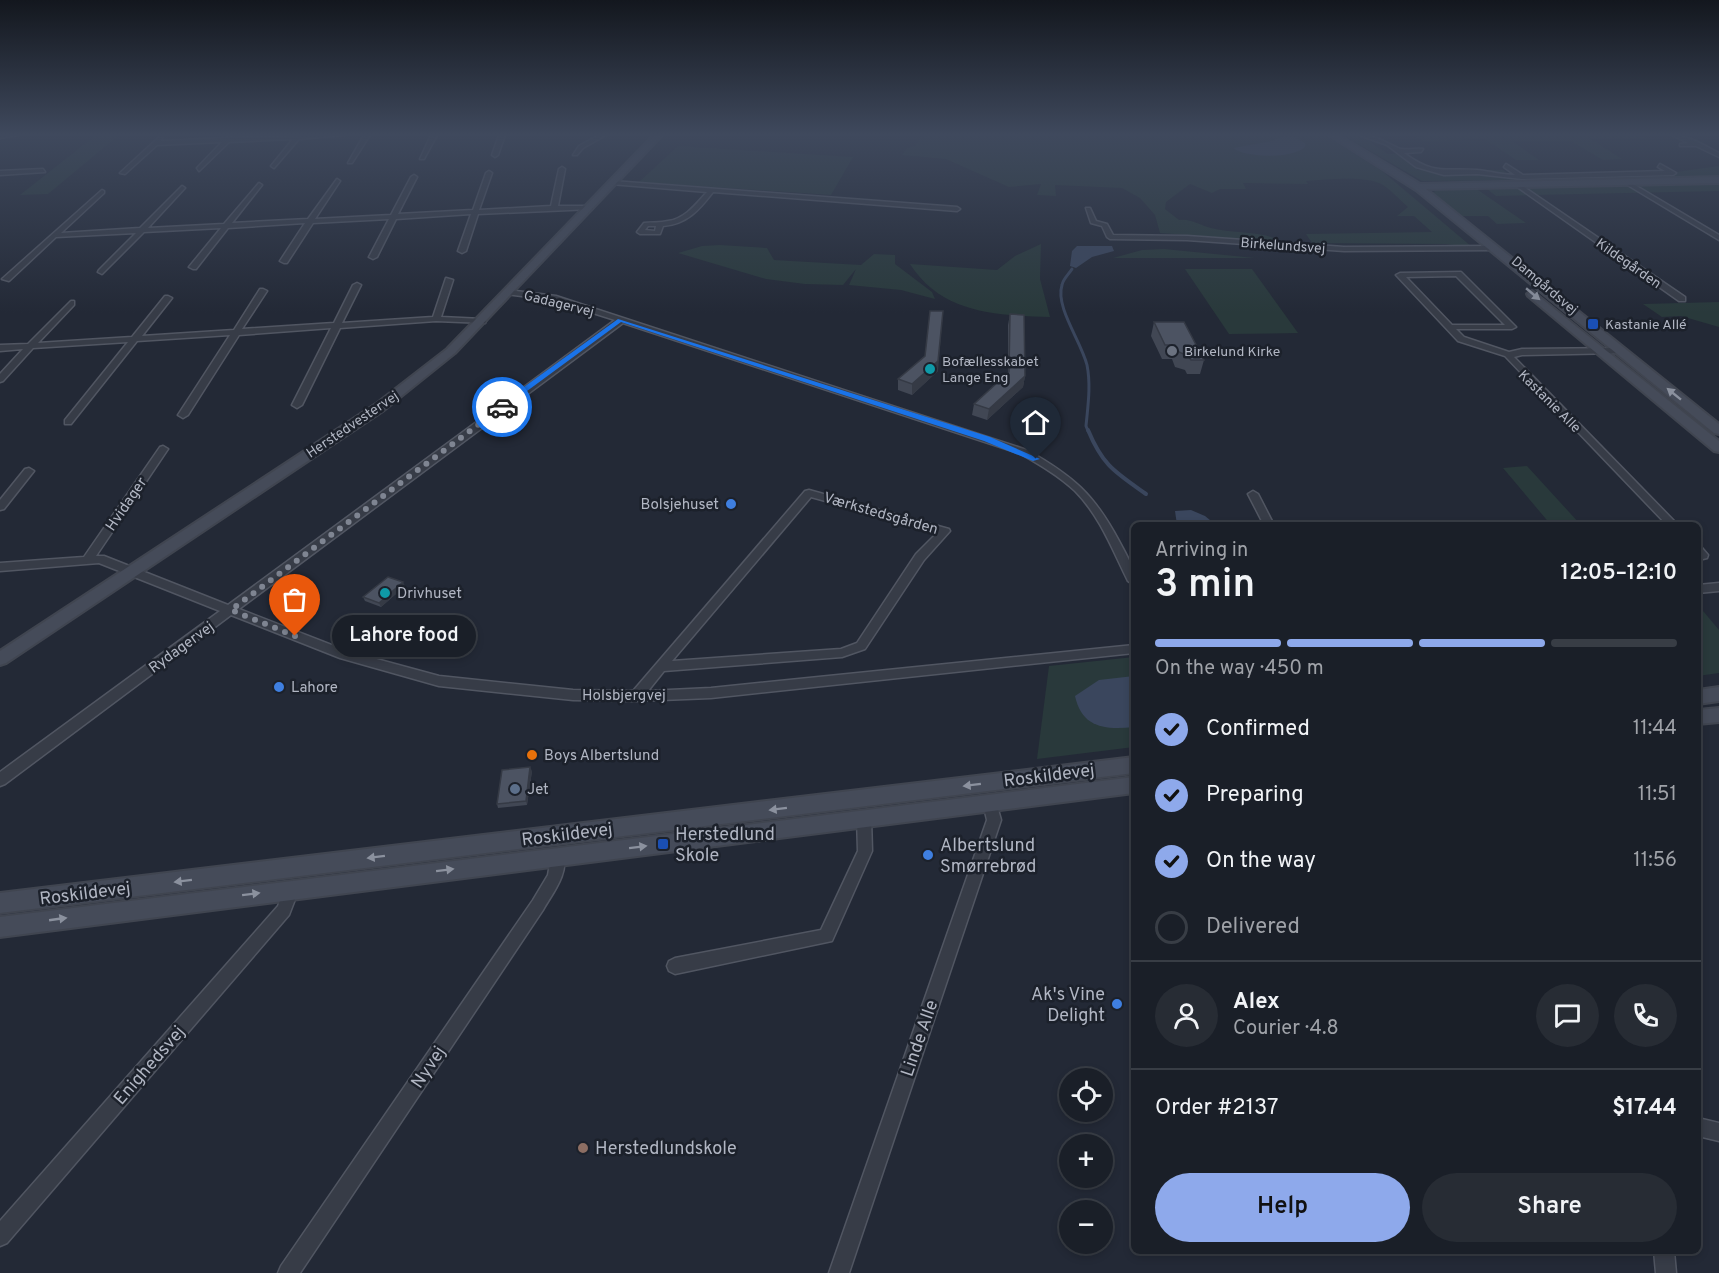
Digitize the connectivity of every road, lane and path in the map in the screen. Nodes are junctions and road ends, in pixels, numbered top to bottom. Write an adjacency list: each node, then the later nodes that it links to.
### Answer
1 (99, 194): 25 (street)
2 (176, 194): 24 (street)
3 (251, 194): 22 (street)
4 (328, 194): 21 (street)
5 (405, 194): 20 (street)
6 (482, 194): 19 (street)
7 (557, 194): 15 (street)
8 (603, 194): 16 (street, Herstedvestervej)
9 (708, 194): 23 (street)
10 (758, 194): 17 (street)
11 (1414, 194): 27 (street, Damgårdsvej)
12 (1427, 194): 28 (street, Damgårdsvej)
13 (1533, 194): 40 (street, Kildegården)
14 (1648, 194): 26 (street)
15 (554, 207): 16 (street); 19 (street)
16 (590, 208): 38 (street, Herstedvestervej)
17 (957, 209)
18 (1088, 209): 27 (street, Birkelundsvej)
19 (476, 212): 20 (street); 29 (street)
20 (394, 217): 21 (street); 30 (street)
21 (310, 221): 22 (street); 31 (street)
22 (226, 226): 24 (street); 32 (street)
23 (660, 226)
24 (142, 231): 25 (street); 33 (street)
25 (54, 235): 34 (street)
26 (1719, 238)
27 (1479, 248): 28 (street, Birkelundsvej); 51 (street, Damgårdsvej, one-way to 51)
28 (1494, 248): 52 (street, Damgårdsvej)
29 (462, 251)
30 (373, 257)
31 (284, 261)
32 (193, 267)
33 (102, 272)
34 (6, 279)
35 (449, 280): 42 (street)
36 (357, 285): 45 (street)
37 (263, 291): 47 (street)
38 (510, 292): 43 (street, Gadagervej); 44 (street, Herstedvestervej)
39 (168, 298): 48 (street)
40 (1682, 299)
41 (71, 303): 49 (street)
42 (436, 319): 44 (street); 45 (street)
43 (621, 320): 69 (street, Gadagervej); 72 (street, Rydagervej)
44 (482, 321): 68 (street, Herstedvestervej)
45 (339, 325): 47 (street); 55 (street)
46 (1449, 327): 46 (street); 53 (street)
47 (236, 332): 48 (street); 56 (street)
48 (135, 339): 49 (street); 57 (street)
49 (31, 346): 50 (street); 54 (street)
50 (0, 348)
51 (1600, 350): 52 (street, Kastanie Alle); 53 (street, Kastanie Alle); 59 (street, Damgårdsvej)
52 (1620, 350): 58 (street, Damgårdsvej, one-way to 52)
53 (1509, 355): 65 (street, Kastanie Alle)
54 (0, 379)
55 (297, 405)
56 (183, 415)
57 (68, 422)
58 (1719, 430)
59 (1719, 448)
60 (163, 449): 66 (street, Hvidager)
61 (29, 471): 63 (street)
62 (1253, 494): 64 (street)
63 (0, 507)
64 (1267, 522)
65 (1670, 522)
66 (88, 558): 67 (street); 68 (street)
67 (0, 567)
68 (131, 572): 72 (street, Holsbjergvej); 74 (street, Herstedvestervej)
69 (1131, 576)
70 (1719, 587): 71 (street)
71 (1701, 589)
72 (231, 610): 77 (street, Holsbjergvej); 82 (street, Rydagervej)
73 (1131, 649): 77 (street, Holsbjergvej)
74 (0, 659)
75 (659, 668): 75 (street, Værkstedsgården); 77 (street, Værkstedsgården)
76 (1719, 694): 78 (street)
77 (636, 696)
78 (1701, 697)
79 (1719, 715): 80 (street)
80 (1701, 717)
81 (1131, 765): 88 (street, Roskildevej, one-way to 88)
82 (0, 780)
83 (1131, 785): 84 (street, Roskildevej)
84 (990, 803): 85 (street, Roskildevej); 96 (street, Linde Alle)
85 (864, 818): 86 (street, Roskildevej, one-way to 85); 90 (street)
86 (557, 856): 87 (street, Roskildevej, one-way to 86); 95 (street, Nyvej)
87 (291, 889): 89 (street, Roskildevej, one-way to 87); 93 (street, Enighedsvej)
88 (0, 903)
89 (0, 927)
90 (675, 966)
91 (1701, 1128): 92 (street)
92 (1719, 1132)
93 (0, 1236)
94 (1664, 1254): 97 (street)
95 (288, 1273)
96 (840, 1273)
97 (1666, 1273)

